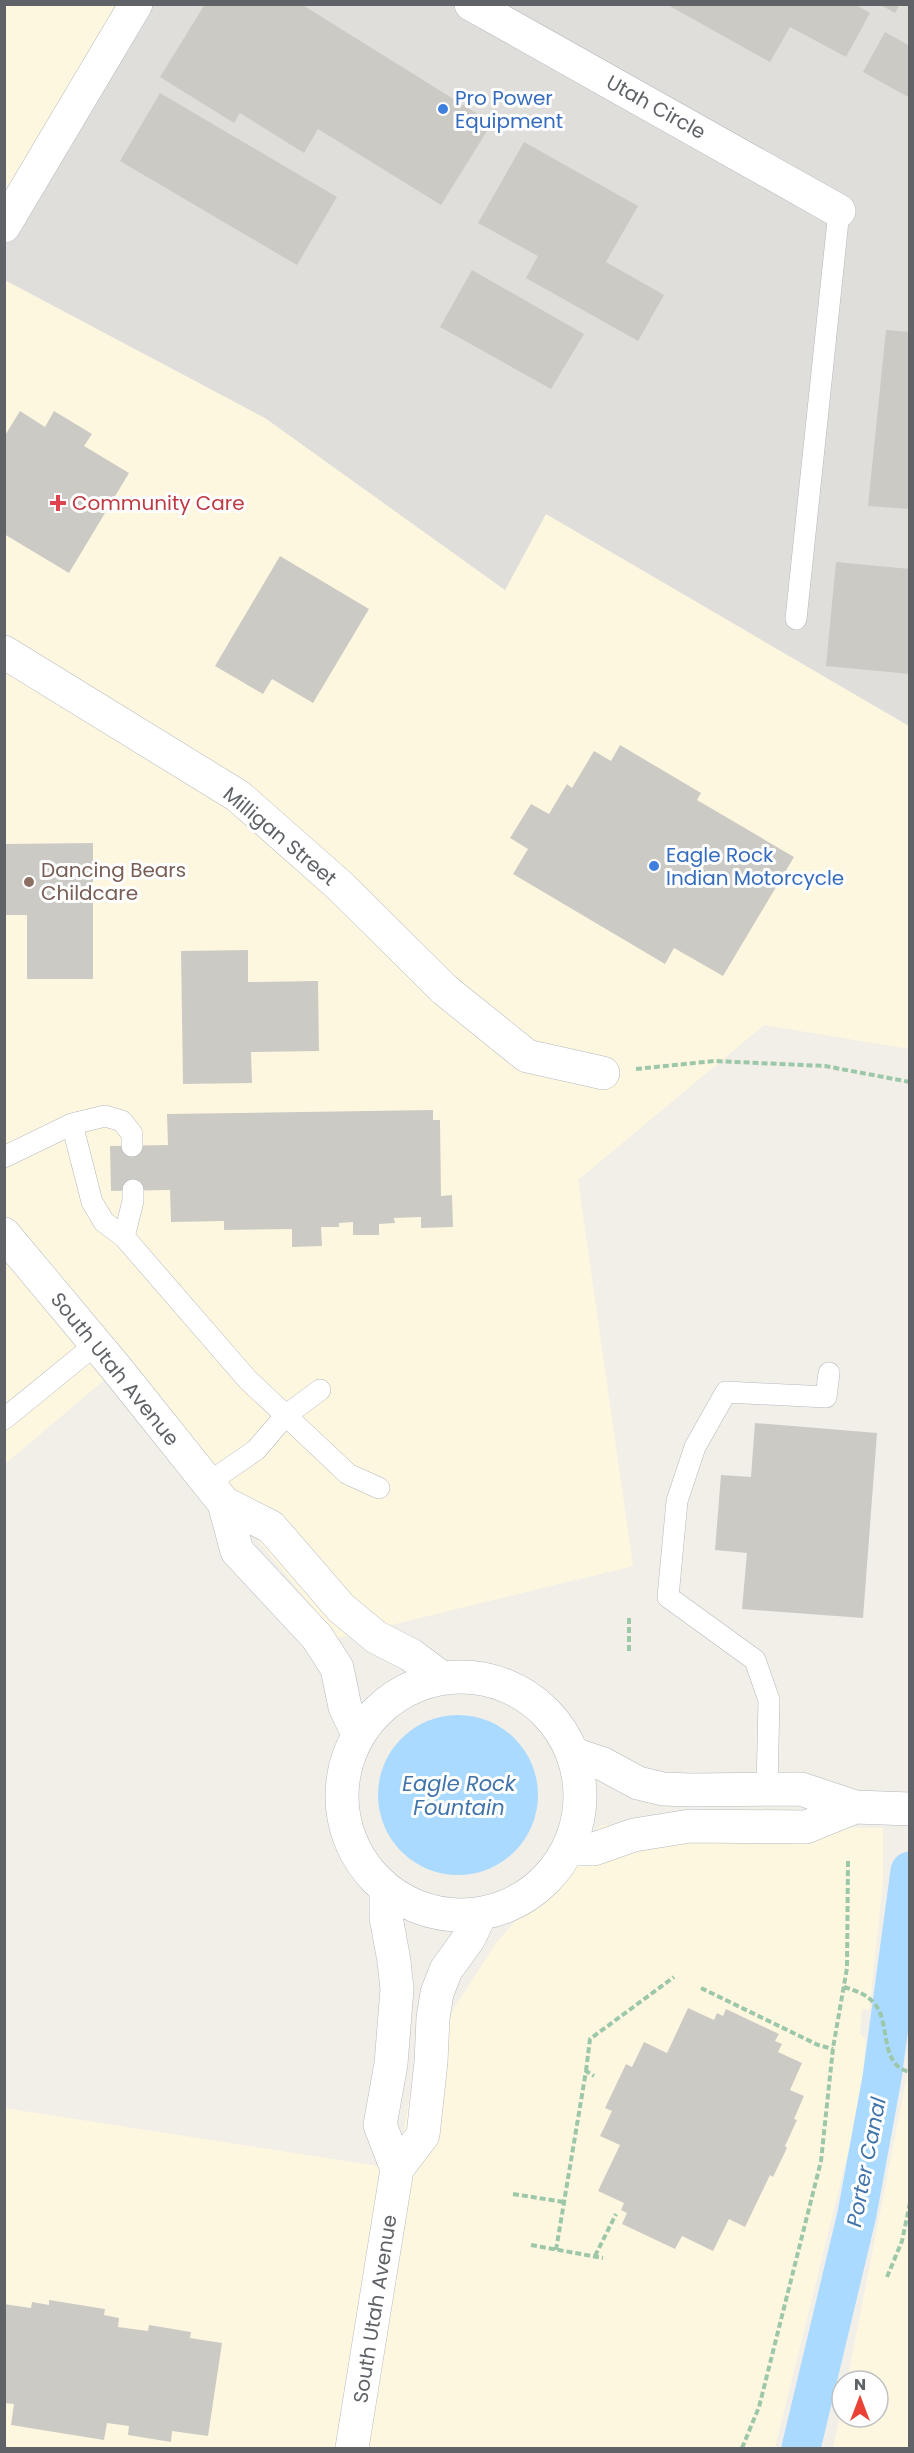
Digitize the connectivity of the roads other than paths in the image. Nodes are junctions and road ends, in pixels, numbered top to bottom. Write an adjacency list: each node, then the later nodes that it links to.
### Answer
1 (136, 4): 4 (main road)
2 (471, 4): 3 (main road, Utah Circle)
3 (839, 210): 5 (lane)
4 (4, 226)
5 (796, 619)
6 (4, 652): 7 (main road, Milligan Street)
7 (603, 1073)
8 (72, 1124): 9 (lane); 10 (lane); 13 (lane)
9 (132, 1146)
10 (4, 1157)
11 (133, 1190): 13 (lane)
12 (4, 1234): 14 (main road, South Utah Avenue)
13 (124, 1237): 17 (lane)
14 (96, 1344): 18 (lane); 20 (main road, South Utah Avenue)
15 (829, 1373): 24 (lane)
16 (320, 1390): 17 (lane)
17 (285, 1416): 19 (lane); 20 (lane)
18 (4, 1419)
19 (379, 1488)
20 (216, 1493): 21 (main road, South Utah Avenue); 22 (main road, South Utah Avenue)
21 (442, 1677): 22 (main road); 23 (main road)
22 (358, 1734): 28 (main road)
23 (573, 1754): 24 (main road); 27 (main road)
24 (767, 1789): 25 (main road)
25 (855, 1807): 26 (main road); 27 (main road)
26 (898, 1808)
27 (568, 1849): 29 (main road)
28 (386, 1889): 29 (main road); 30 (main road)
29 (482, 1913): 30 (main road, South Utah Avenue)
30 (397, 2169): 31 (main road, South Utah Avenue)
31 (352, 2448)

